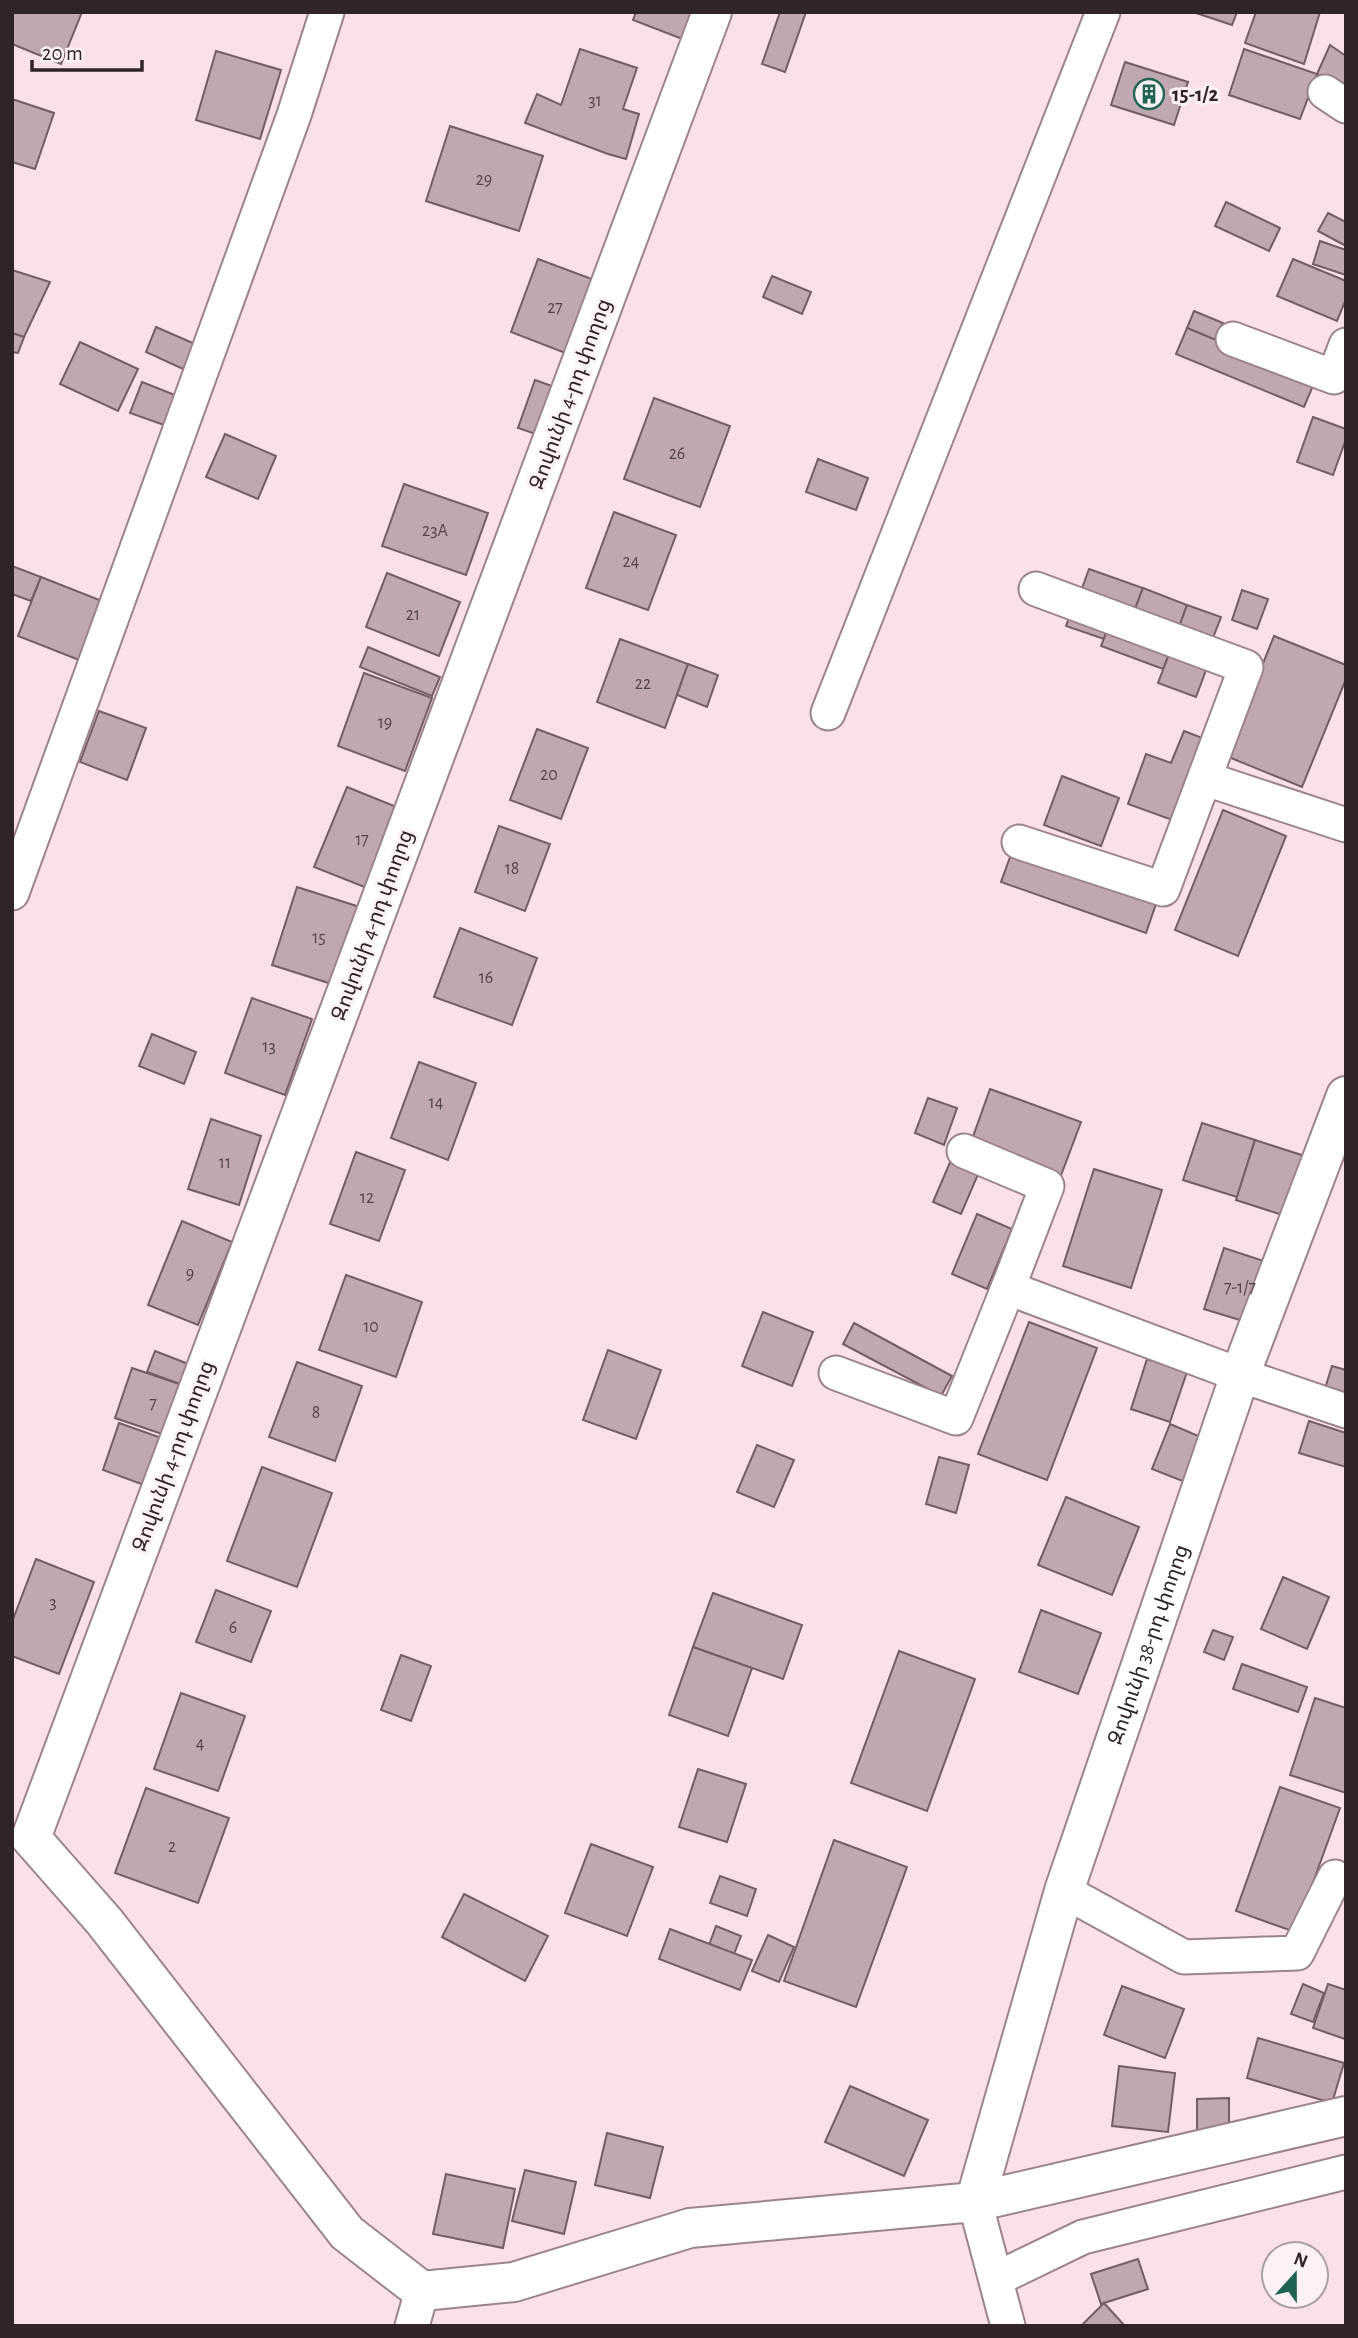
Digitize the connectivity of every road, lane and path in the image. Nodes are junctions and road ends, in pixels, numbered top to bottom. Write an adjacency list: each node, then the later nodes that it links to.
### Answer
1 (327, 12): 11 (street)
2 (712, 12): 18 (street, Զովունի 4-րդ փողոց)
3 (1103, 12): 7 (street)
4 (1233, 339): 5 (street)
5 (1346, 345)
6 (1035, 589): 8 (street)
7 (828, 713)
8 (1206, 779): 9 (street); 10 (street)
9 (1346, 825)
10 (1019, 842)
11 (12, 893)
12 (1346, 1096): 16 (street, Զովունի 38-րդ փողոց)
13 (964, 1151): 14 (street)
14 (1007, 1288): 15 (street); 16 (street)
15 (836, 1373)
16 (1240, 1375): 17 (street); 20 (street, Զովունի 38-րդ փողոց)
17 (1346, 1411)
18 (22, 1837): 25 (street)
19 (1335, 1877): 20 (street)
20 (1063, 1891): 23 (street, Զովունի 38-րդ փողոց)
21 (1346, 2116): 23 (street)
22 (1346, 2172): 24 (street)
23 (975, 2202): 24 (street); 25 (street)
24 (996, 2279): 26 (street)
25 (417, 2308)
26 (1008, 2326)

